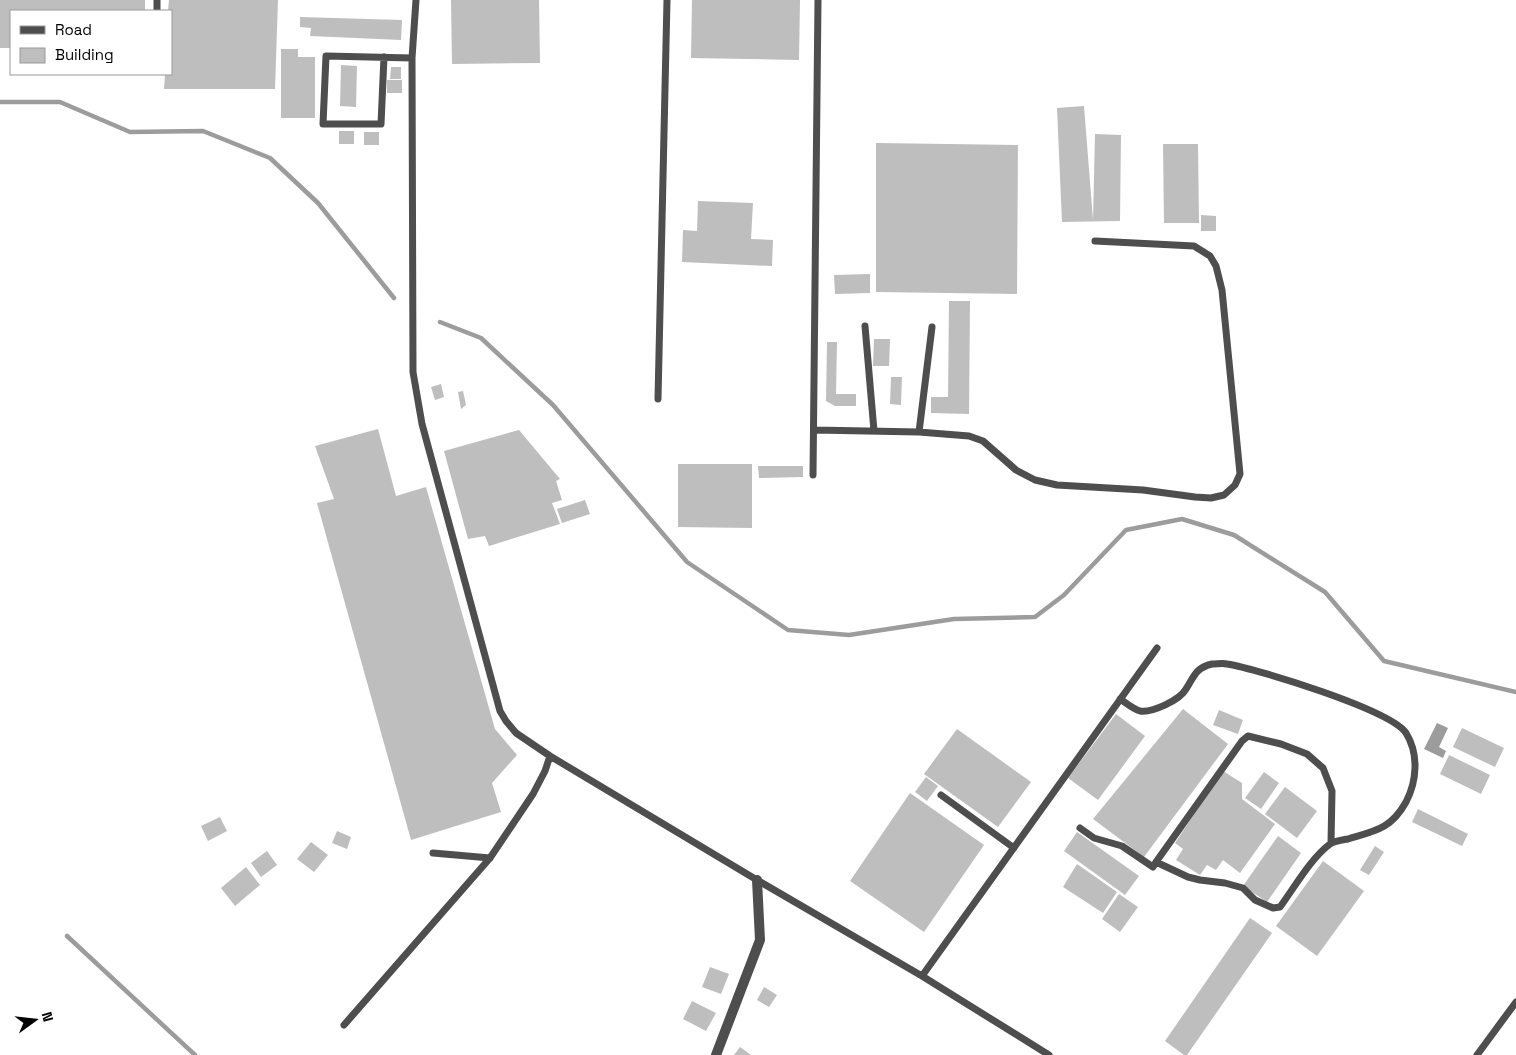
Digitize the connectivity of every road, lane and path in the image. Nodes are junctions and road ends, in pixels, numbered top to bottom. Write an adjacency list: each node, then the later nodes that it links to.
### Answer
1 (416, 0): 5 (lane)
2 (667, 0): 9 (lane)
3 (818, 0): 10 (lane)
4 (384, 57): 4 (lane); 5 (lane)
5 (412, 58): 16 (lane)
6 (1095, 241): 12 (lane)
7 (864, 326): 11 (lane)
8 (932, 326): 12 (lane)
9 (658, 399)
10 (814, 430): 11 (lane); 13 (lane)
11 (874, 431): 12 (lane)
12 (919, 432)
13 (813, 475)
14 (1157, 648): 15 (lane)
15 (1120, 699): 19 (lane); 20 (lane)
16 (550, 756): 22 (lane); 24 (lane)
17 (942, 796): 20 (lane)
18 (1080, 828): 23 (lane)
19 (1330, 843): 23 (lane); 23 (lane)
20 (1014, 848): 25 (lane)
21 (433, 853): 22 (lane)
22 (490, 858): 27 (lane)
23 (1156, 862)
24 (757, 880): 25 (lane); 28 (street)
25 (922, 976): 29 (lane)
26 (1516, 1002): 30 (lane)
27 (344, 1025)
28 (716, 1055)
29 (1049, 1055)
30 (1477, 1055)

